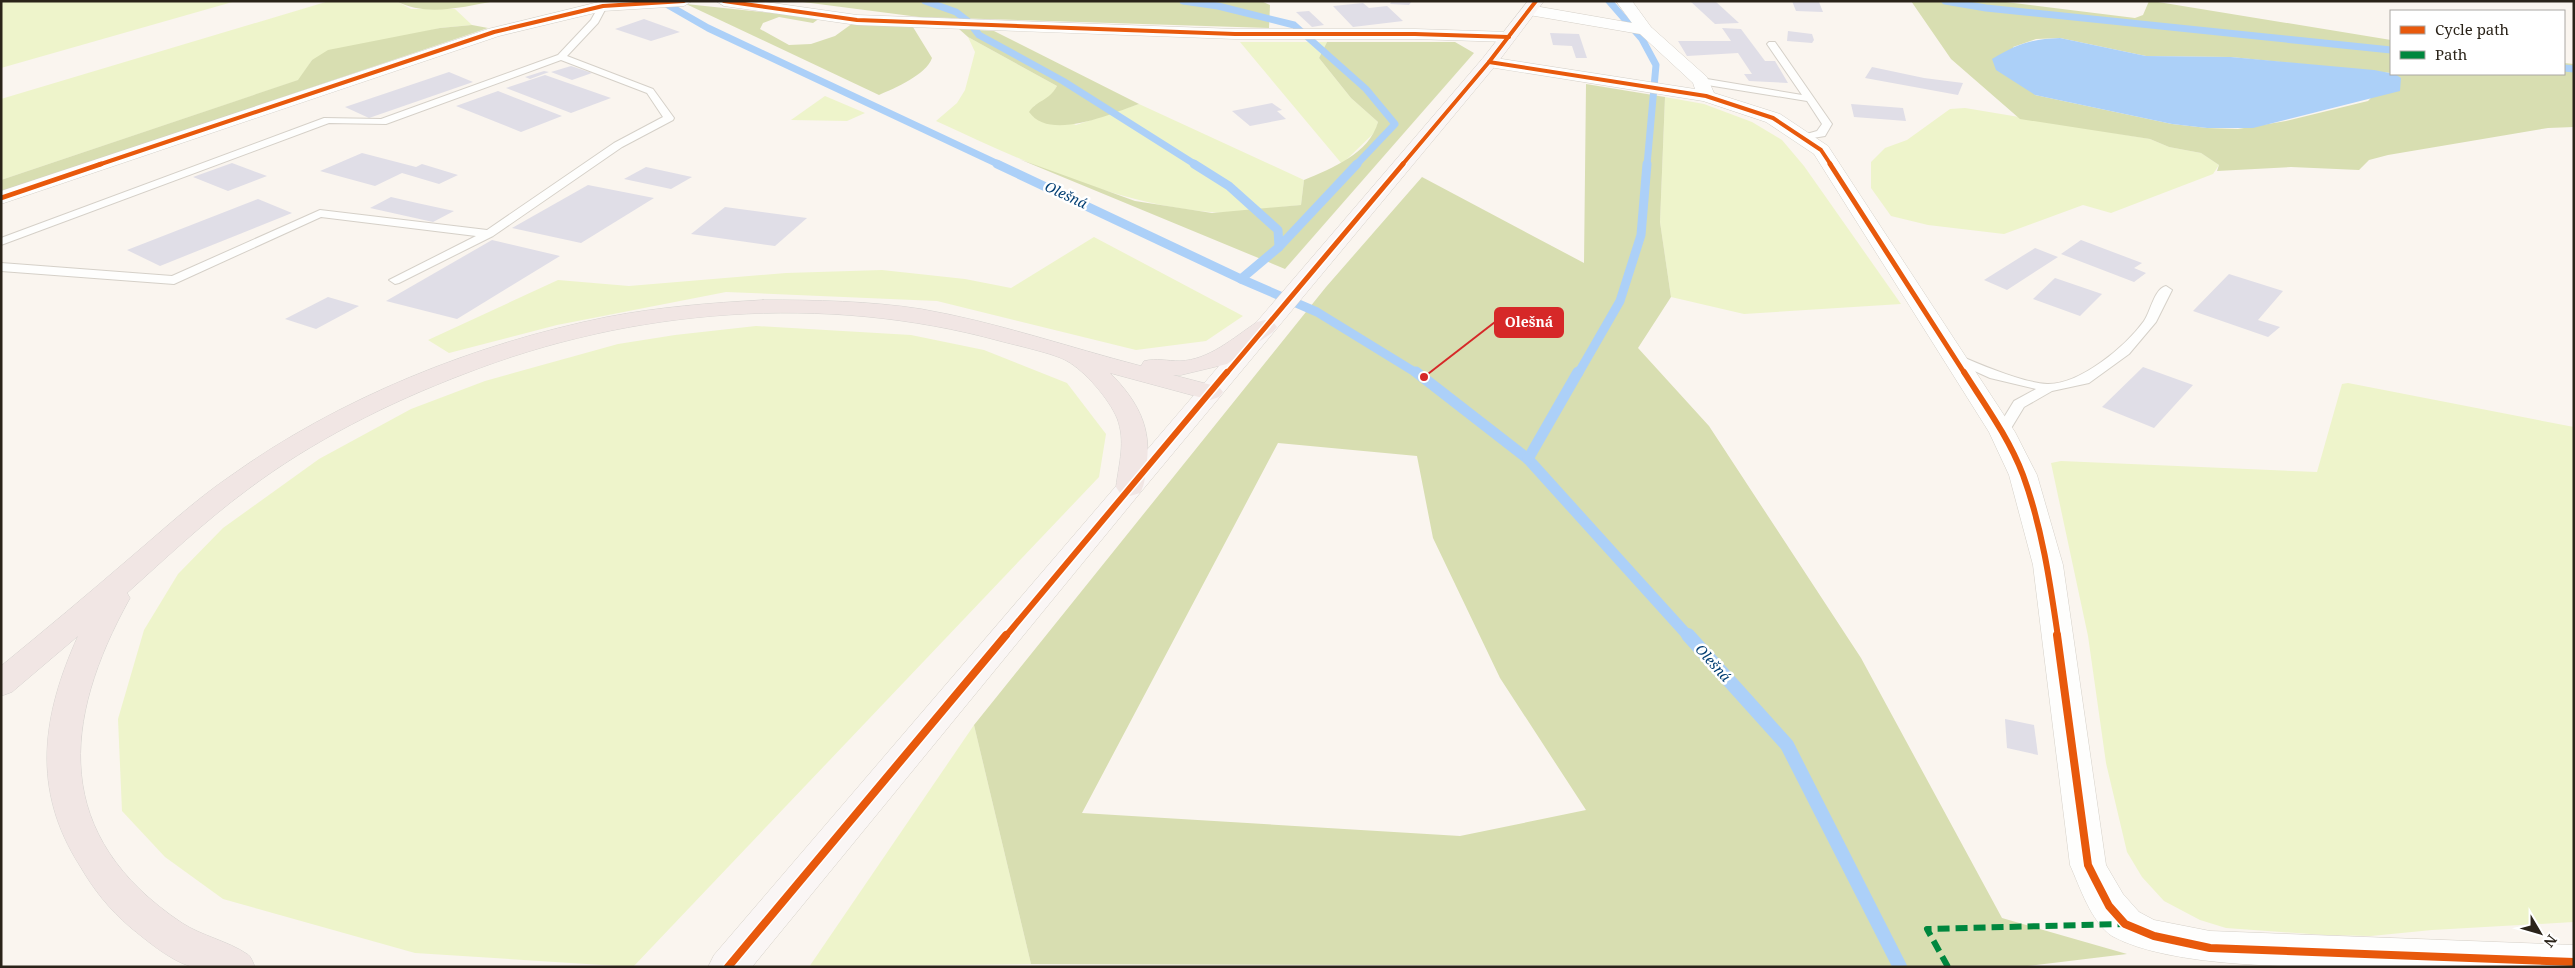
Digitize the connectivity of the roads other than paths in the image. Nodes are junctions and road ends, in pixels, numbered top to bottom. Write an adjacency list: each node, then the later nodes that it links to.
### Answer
1 (682, 1): 4 (street)
2 (724, 1): 7 (street)
3 (1624, 1): 6 (street)
4 (603, 6): 9 (lane); 14 (street)
5 (1533, 6): 6 (street); 7 (street)
6 (1636, 28): 11 (street)
7 (1509, 37): 10 (street)
8 (1772, 44): 12 (lane)
9 (561, 57): 15 (lane); 16 (lane)
10 (1489, 62): 11 (street); 20 (street)
11 (1704, 89): 12 (lane); 13 (street)
12 (1810, 99): 13 (lane)
13 (1801, 137): 22 (street)
14 (1, 198)
15 (489, 234): 17 (lane); 18 (lane)
16 (1, 242)
17 (1, 267)
18 (396, 280)
19 (2166, 290): 23 (lane)
20 (1264, 327): 21 (highway); 24 (street)
21 (1074, 355): 24 (highway); 26 (highway); 27 (highway)
22 (1954, 359): 23 (lane); 25 (street)
23 (2048, 388): 25 (lane)
24 (1210, 392): 26 (street)
25 (2002, 432): 29 (street)
26 (1130, 487): 31 (street)
27 (129, 576): 28 (highway); 30 (highway)
28 (1, 684)
29 (2574, 962)
30 (235, 967)
31 (728, 967)

